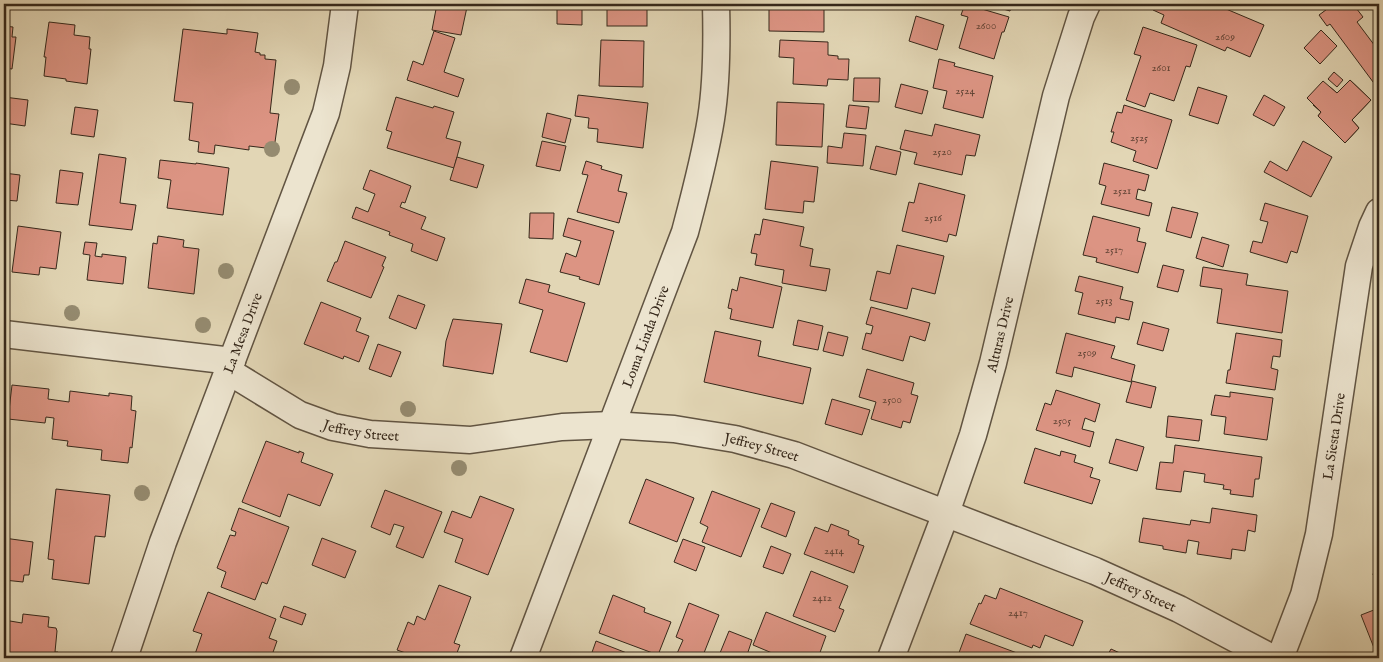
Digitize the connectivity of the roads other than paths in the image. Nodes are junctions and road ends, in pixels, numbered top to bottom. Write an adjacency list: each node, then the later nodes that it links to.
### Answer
1 (345, 4): 6 (street, La Mesa Drive)
2 (716, 4): 7 (street, Loma Linda Drive)
3 (1087, 4): 8 (street, Alturas Drive)
4 (1379, 212): 13 (street, La Siesta Drive)
5 (4, 334): 6 (street, Jeffrey Street)
6 (230, 366): 7 (street, Jeffrey Street); 9 (street, La Mesa Drive)
7 (612, 425): 8 (street, Jeffrey Street); 10 (street, Loma Linda Drive)
8 (946, 513): 11 (street, Alturas Drive); 12 (street, Jeffrey Street)
9 (124, 658)
10 (523, 658)
11 (891, 658)
12 (1272, 658)
13 (1280, 658)

